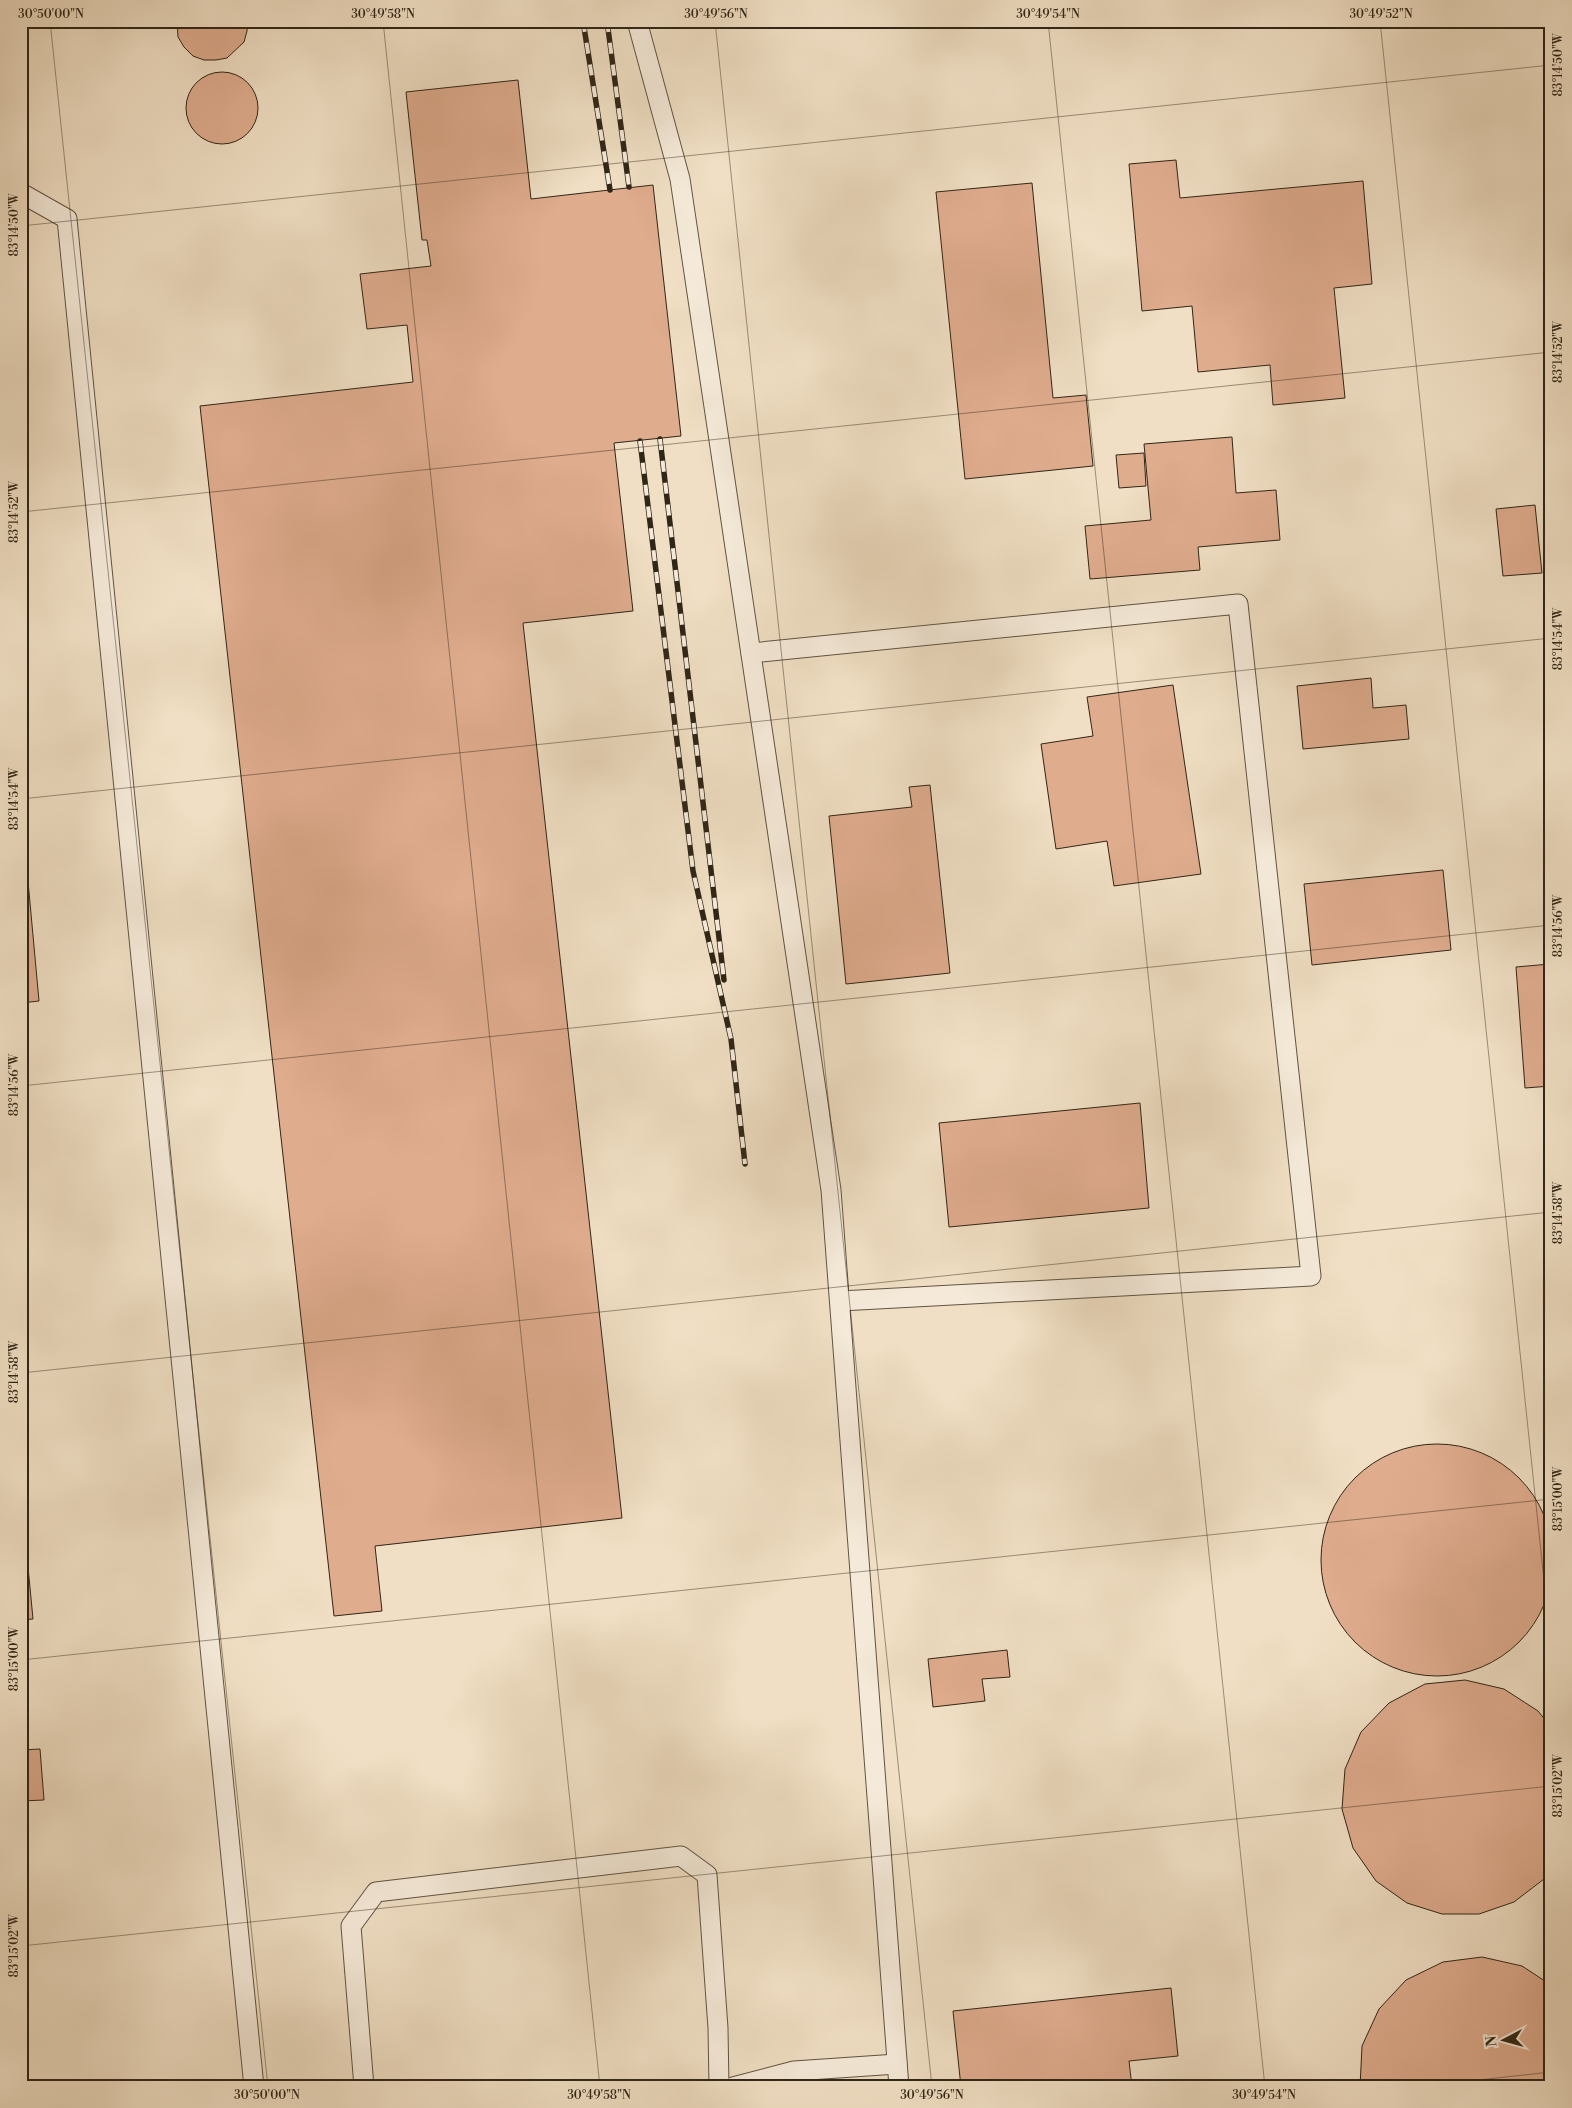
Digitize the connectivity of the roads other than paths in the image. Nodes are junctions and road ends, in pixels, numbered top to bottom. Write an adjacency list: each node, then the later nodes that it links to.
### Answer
1 (638, 21): 3 (lane)
2 (21, 193): 6 (lane)
3 (751, 653): 4 (lane); 4 (lane)
4 (840, 1302): 5 (lane)
5 (897, 2064): 9 (lane); 10 (lane)
6 (254, 2087)
7 (364, 2087): 8 (lane)
8 (719, 2087)
9 (732, 2087)
10 (899, 2087)

